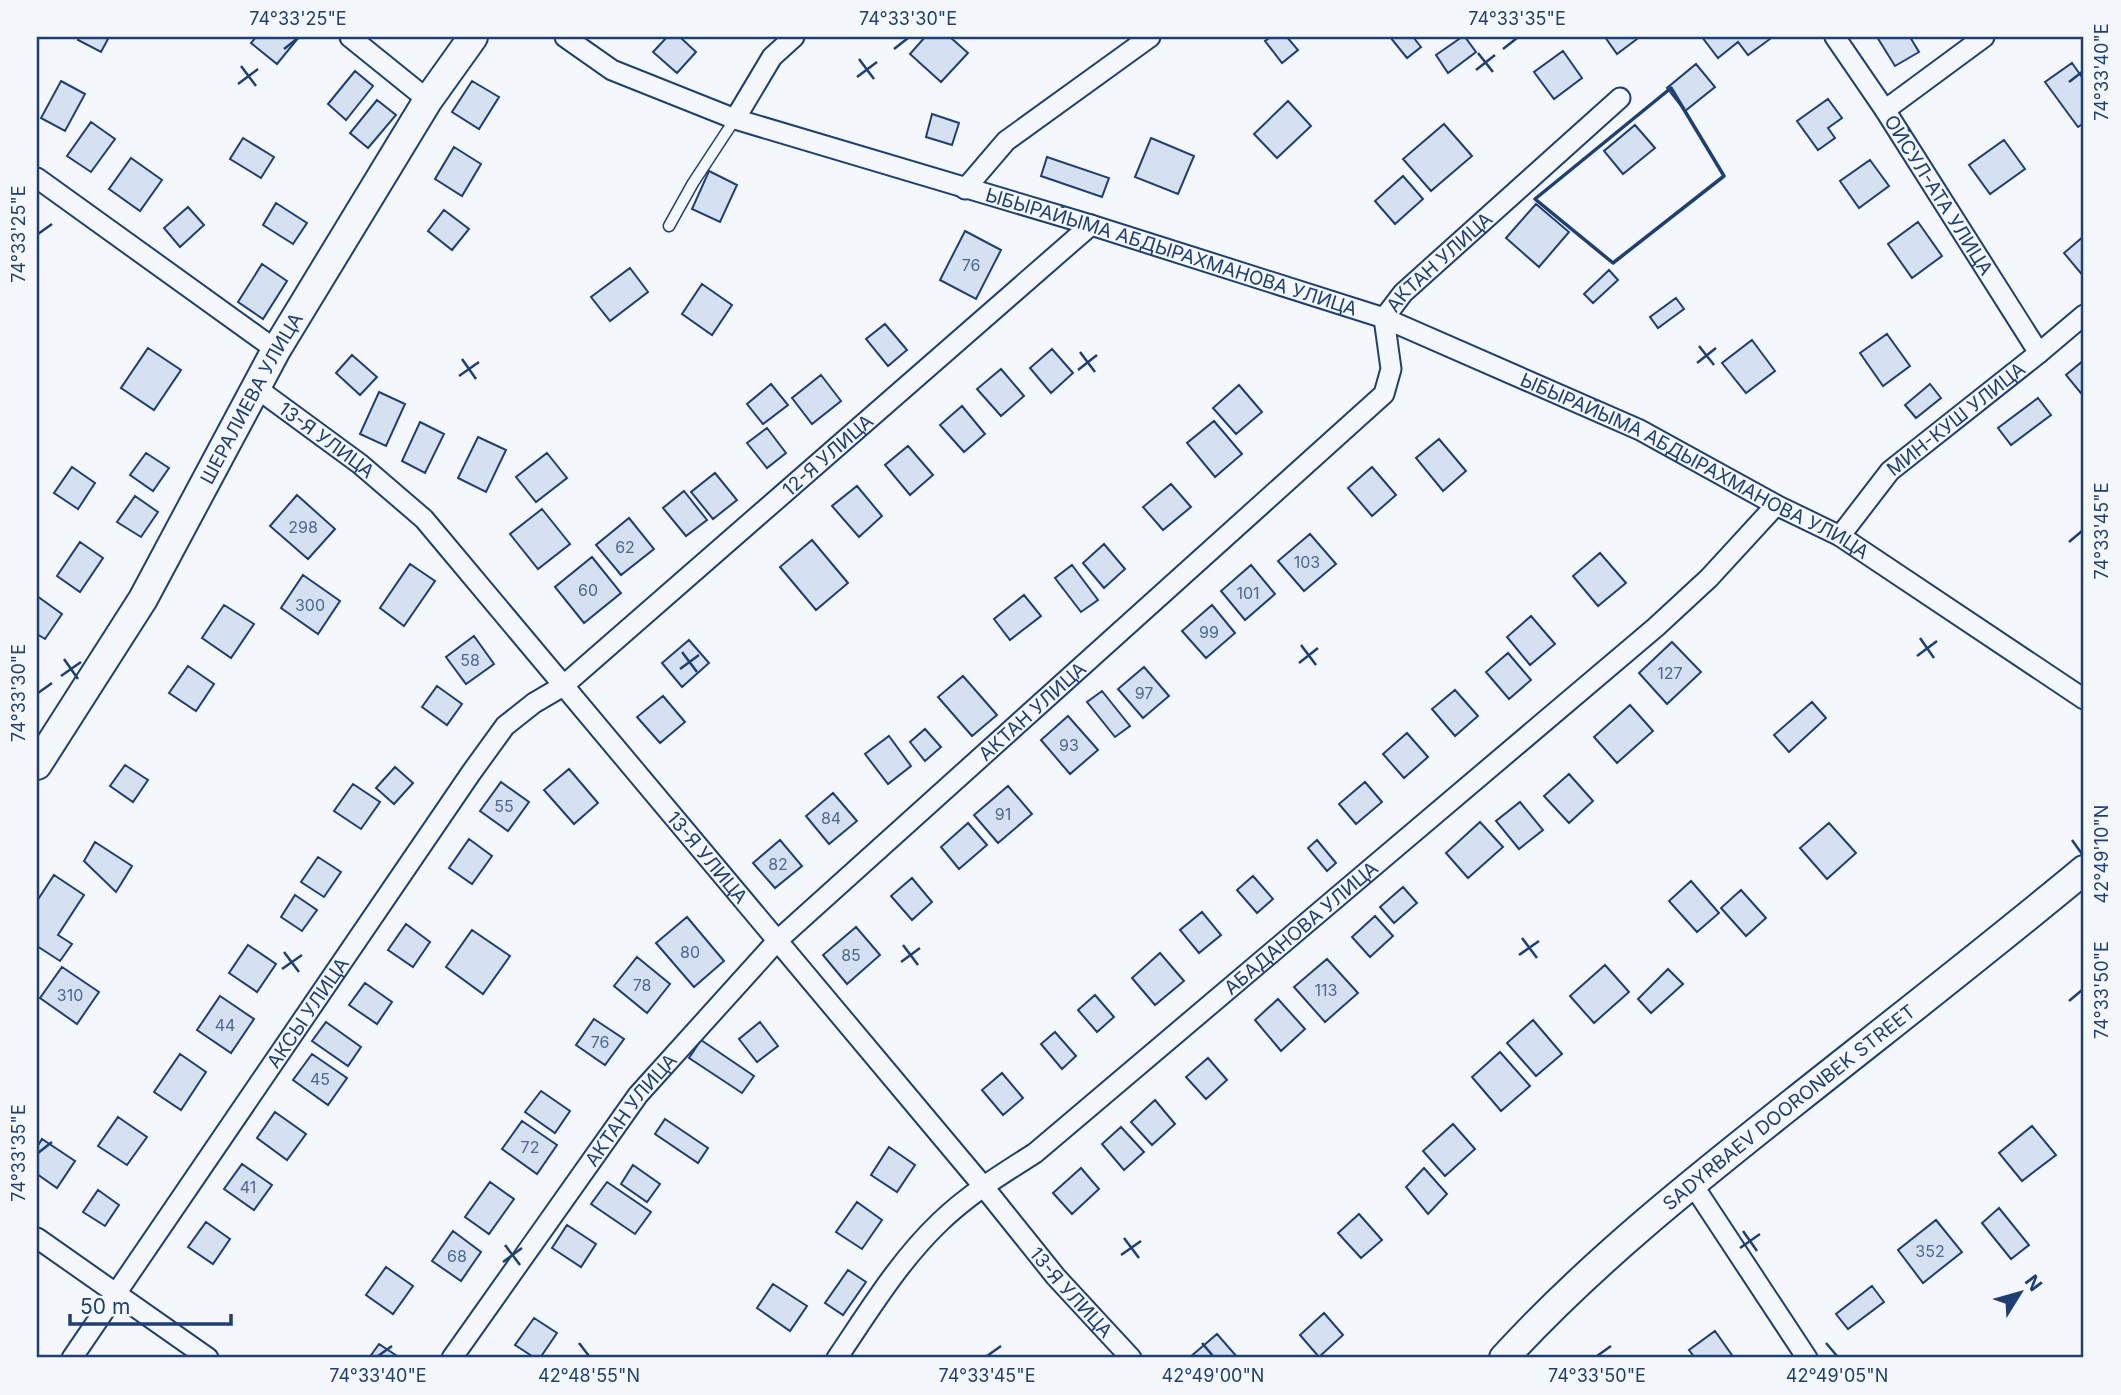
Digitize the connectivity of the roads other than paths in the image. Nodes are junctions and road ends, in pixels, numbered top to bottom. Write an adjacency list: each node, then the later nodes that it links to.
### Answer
1 (350, 37): 9 (street)
2 (473, 37): 9 (street, ШЕРАЛИЕВА УЛИЦА)
3 (565, 37): 11 (street, ЫБЫРАЙЫМА АБДЫРАХМАНОВА УЛИЦА)
4 (794, 37): 11 (street)
5 (1150, 37): 13 (street)
6 (1835, 37): 10 (street, ОЙСУЛ-АТА УЛИЦА)
7 (1984, 37): 10 (street)
8 (1620, 98): 17 (street, АКТАН УЛИЦА)
9 (428, 100): 18 (street, ШЕРАЛИЕВА УЛИЦА)
10 (1885, 110): 19 (street, ОЙСУЛ-АТА УЛИЦА)
11 (735, 120): 13 (street, ЫБЫРАЙЫМА АБДЫРАХМАНОВА УЛИЦА); 15 (lane)
12 (37, 178): 18 (street)
13 (964, 189): 14 (street, ЫБЫРАЙЫМА АБДЫРАХМАНОВА УЛИЦА)
14 (1091, 225): 17 (street, ЫБЫРАЙЫМА АБДЫРАХМАНОВА УЛИЦА); 23 (street, 12-Я УЛИЦА)
15 (669, 226)
16 (2084, 315): 19 (street, МИН-КУШ УЛИЦА)
17 (1384, 318): 21 (street, ЫБЫРАЙЫМА АБДЫРАХМАНОВА УЛИЦА); 27 (street, АКТАН УЛИЦА)
18 (276, 350): 20 (street, ШЕРАЛИЕВА УЛИЦА)
19 (2039, 353): 22 (street, МИН-КУШ УЛИЦА)
20 (255, 387): 23 (street, 13-Я УЛИЦА); 25 (street, ШЕРАЛИЕВА УЛИЦА)
21 (1776, 505): 22 (street, ЫБЫРАЙЫМА АБДЫРАХМАНОВА УЛИЦА); 29 (street, АБАДАНОВА УЛИЦА)
22 (1840, 536): 24 (street, ЫБЫРАЙЫМА АБДЫРАХМАНОВА УЛИЦА)
23 (564, 686): 27 (street, 13-Я УЛИЦА); 31 (street, АКСЫ УЛИЦА)
24 (2084, 699)
25 (37, 765)
26 (2084, 870): 28 (street, SADYRBAEV DOORONBEK STREET)
27 (778, 940): 29 (street, 13-Я УЛИЦА); 34 (street, АКТАН УЛИЦА)
28 (1691, 1182): 37 (street, SADYRBAEV DOORONBEK STREET); 38 (street)
29 (983, 1186): 35 (street, АБАДАНОВА УЛИЦА); 36 (street, 13-Я УЛИЦА)
30 (37, 1238): 31 (street)
31 (116, 1295): 32 (street, АКСЫ УЛИЦА); 33 (street)
32 (72, 1358)
33 (208, 1358)
34 (452, 1358)
35 (837, 1358)
36 (1131, 1358)
37 (1504, 1358)
38 (1807, 1358)

